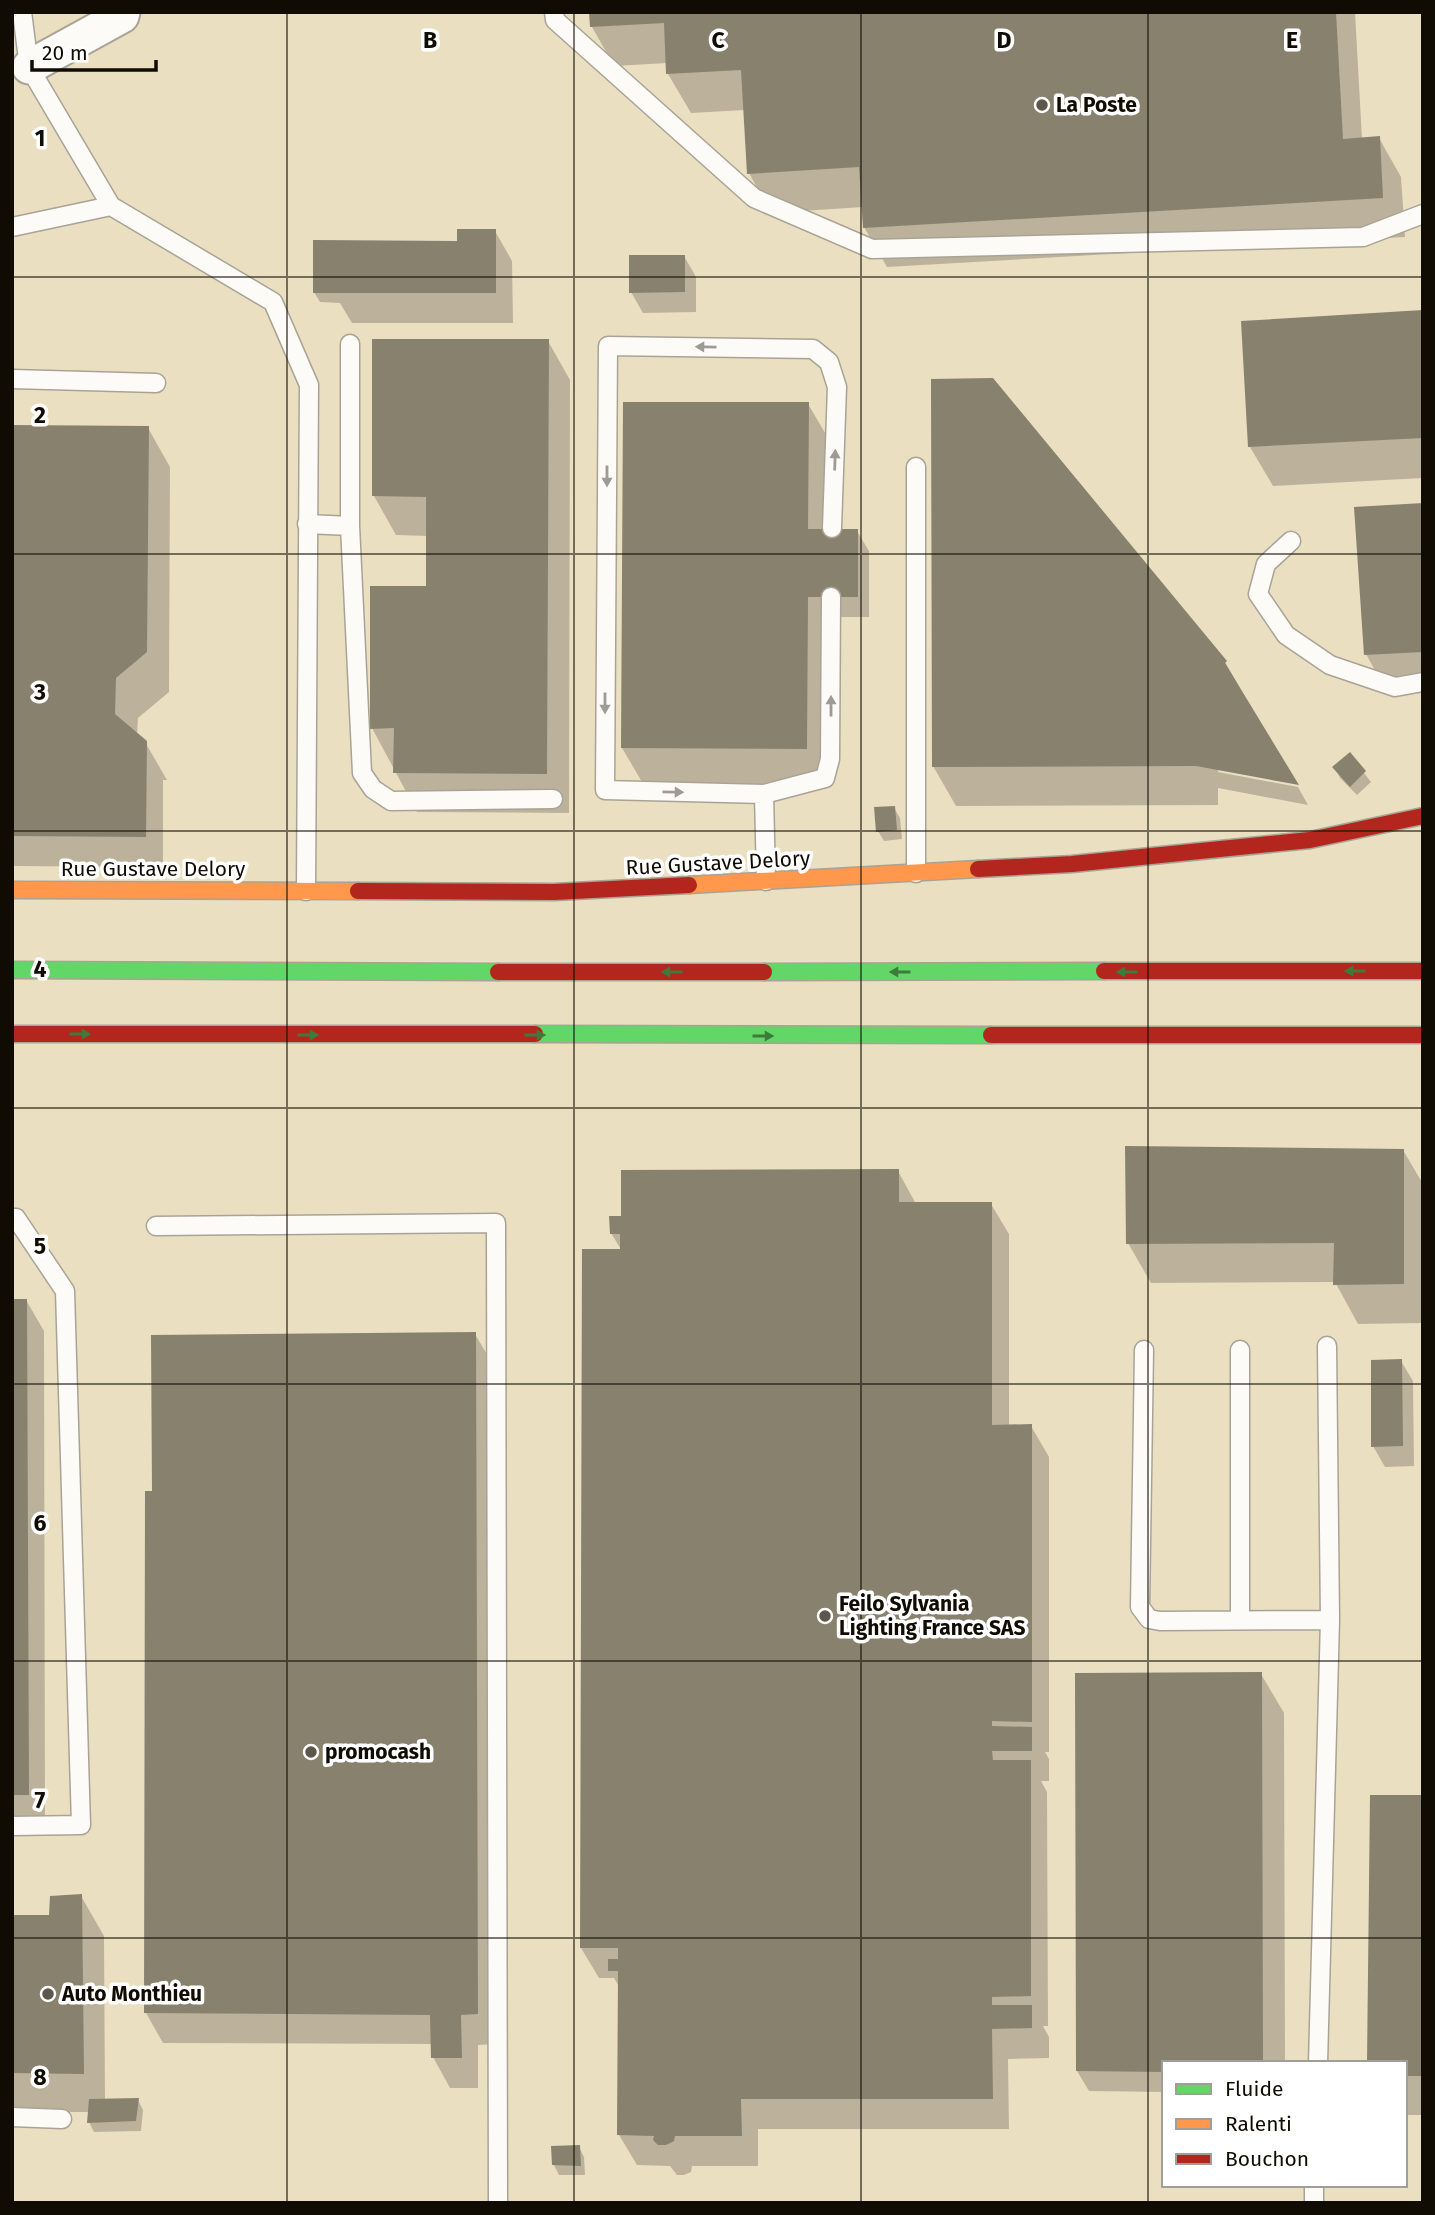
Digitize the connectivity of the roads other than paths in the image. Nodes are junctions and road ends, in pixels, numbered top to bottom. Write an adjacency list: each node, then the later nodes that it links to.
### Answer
1 (22, 12): 4 (lane)
2 (123, 12): 4 (street)
3 (554, 12): 6 (lane)
4 (29, 67): 5 (lane)
5 (111, 206): 7 (lane); 12 (lane)
6 (1423, 214)
7 (12, 227)
8 (350, 344): 13 (lane)
9 (12, 379): 10 (lane)
10 (156, 383)
11 (916, 467): 21 (lane)
12 (307, 524): 13 (lane); 24 (lane)
13 (350, 526): 19 (lane)
14 (832, 528): 18 (lane, one-way to 18)
15 (1291, 541): 17 (lane)
16 (831, 597): 18 (lane, one-way to 16)
17 (1423, 682)
18 (764, 794): 22 (lane)
19 (553, 799)
20 (1423, 816): 21 (main road, Rue Gustave Delory)
21 (916, 873): 22 (main road, Rue Gustave Delory)
22 (766, 881): 24 (main road, Rue Gustave Delory)
23 (12, 890): 24 (main road, Rue Gustave Delory)
24 (306, 891)
25 (12, 970): 26 (main road, one-way to 25)
26 (1423, 971)
27 (12, 1034): 28 (main road, one-way to 28)
28 (1423, 1035)
29 (12, 1218): 36 (lane)
30 (156, 1226): 40 (lane)
31 (1327, 1346): 35 (lane)
32 (1144, 1350): 34 (lane)
33 (1240, 1350): 34 (lane)
34 (1240, 1620): 35 (lane)
35 (1330, 1620): 37 (lane)
36 (12, 1826)
37 (1318, 2061)
38 (12, 2117): 39 (lane)
39 (62, 2119)
40 (498, 2203)

